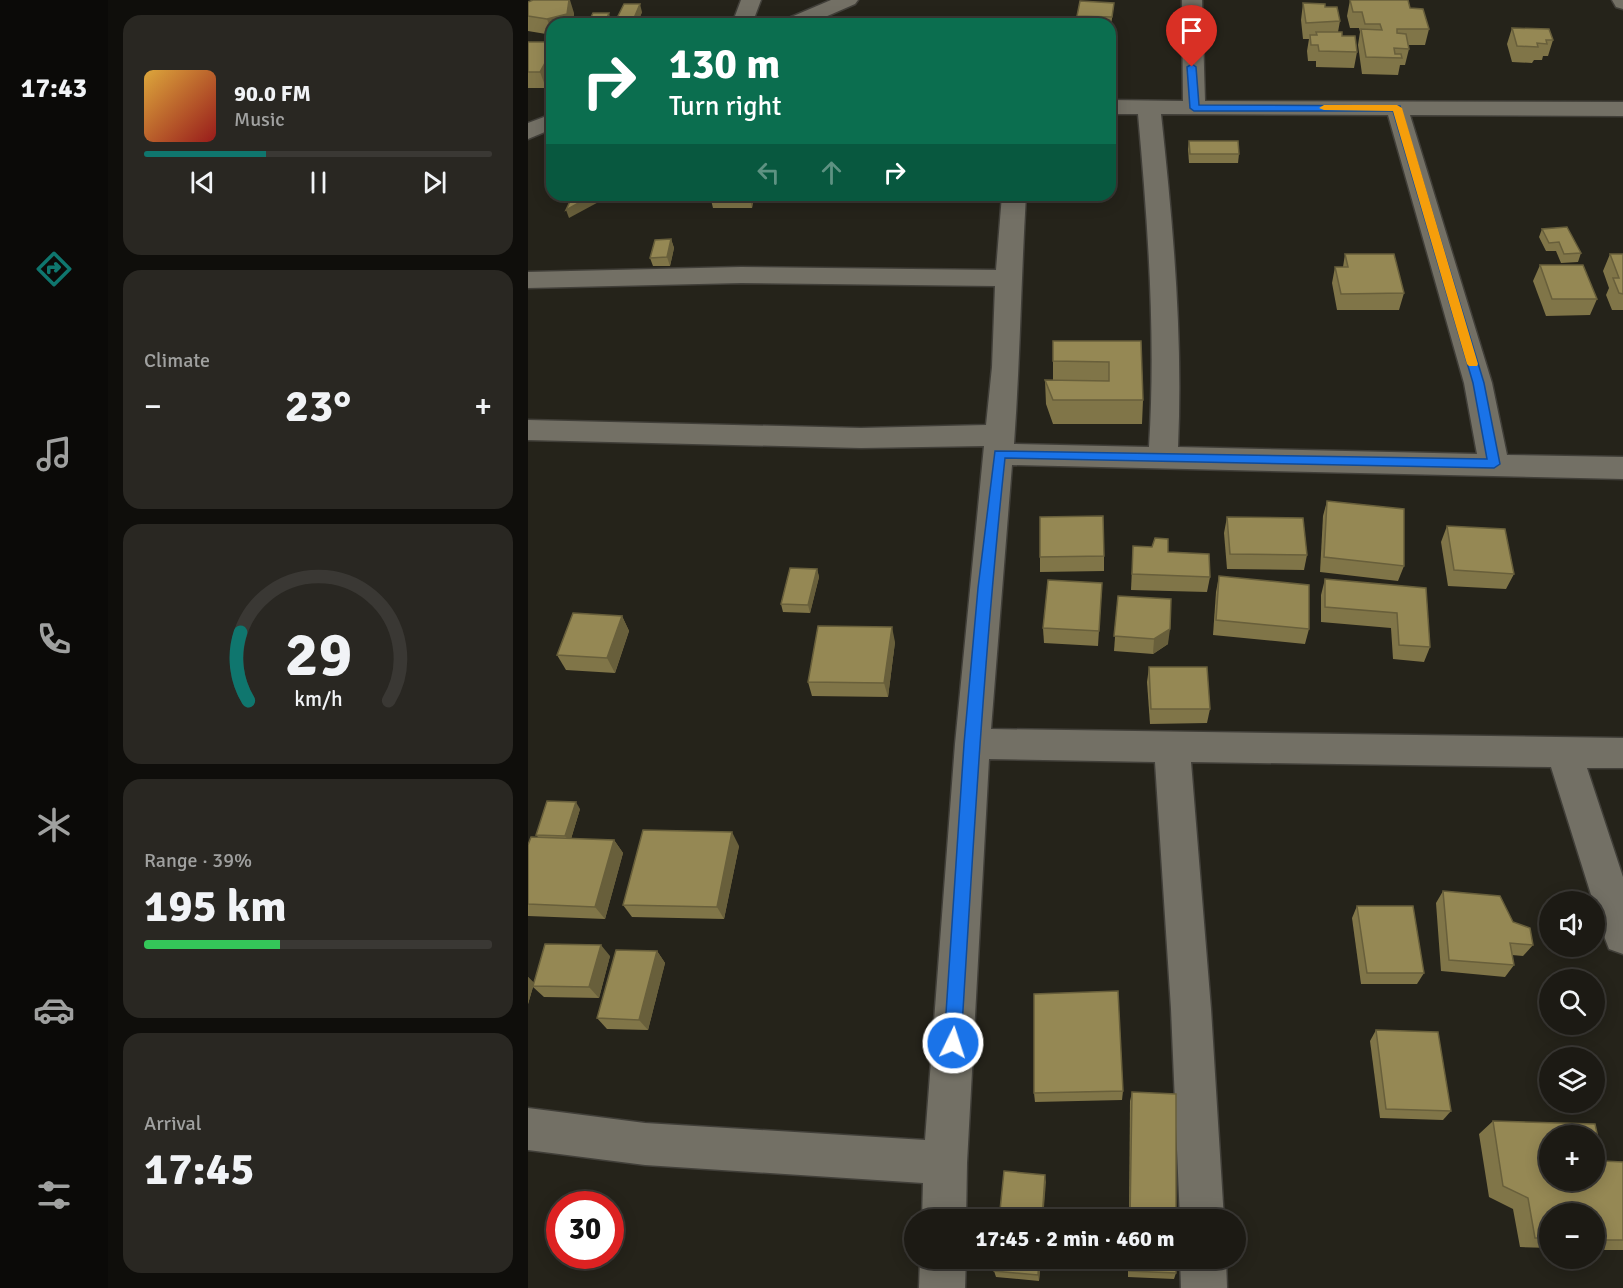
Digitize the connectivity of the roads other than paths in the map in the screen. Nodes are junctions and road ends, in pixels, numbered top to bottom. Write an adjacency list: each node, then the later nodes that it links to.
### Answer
1 (751, 0): 4 (street)
2 (848, 0): 5 (street)
3 (1192, 0): 8 (street)
4 (744, 18)
5 (805, 18)
6 (1116, 107): 7 (street)
7 (1149, 107): 8 (street); 20 (street)
8 (1194, 108): 9 (street)
9 (1397, 108): 10 (street); 21 (street)
10 (1623, 109)
11 (546, 116): 12 (street)
12 (528, 117)
13 (546, 124): 14 (street)
14 (528, 132)
15 (1014, 201): 16 (street)
16 (1008, 278): 17 (street); 19 (street)
17 (528, 280)
18 (528, 430): 19 (street)
19 (1000, 445): 20 (street); 23 (street)
20 (1163, 458): 21 (street)
21 (1494, 464): 22 (street)
22 (1623, 468)
23 (972, 744): 24 (street); 29 (street)
24 (1172, 747): 25 (street); 31 (street)
25 (1564, 752): 26 (street); 27 (street)
26 (1623, 753)
27 (1623, 936)
28 (528, 1129): 29 (street)
29 (945, 1162): 30 (street)
30 (944, 1209)
31 (1201, 1209)
32 (943, 1269): 34 (street)
33 (1203, 1269): 35 (street)
34 (942, 1288)
35 (1204, 1288)

